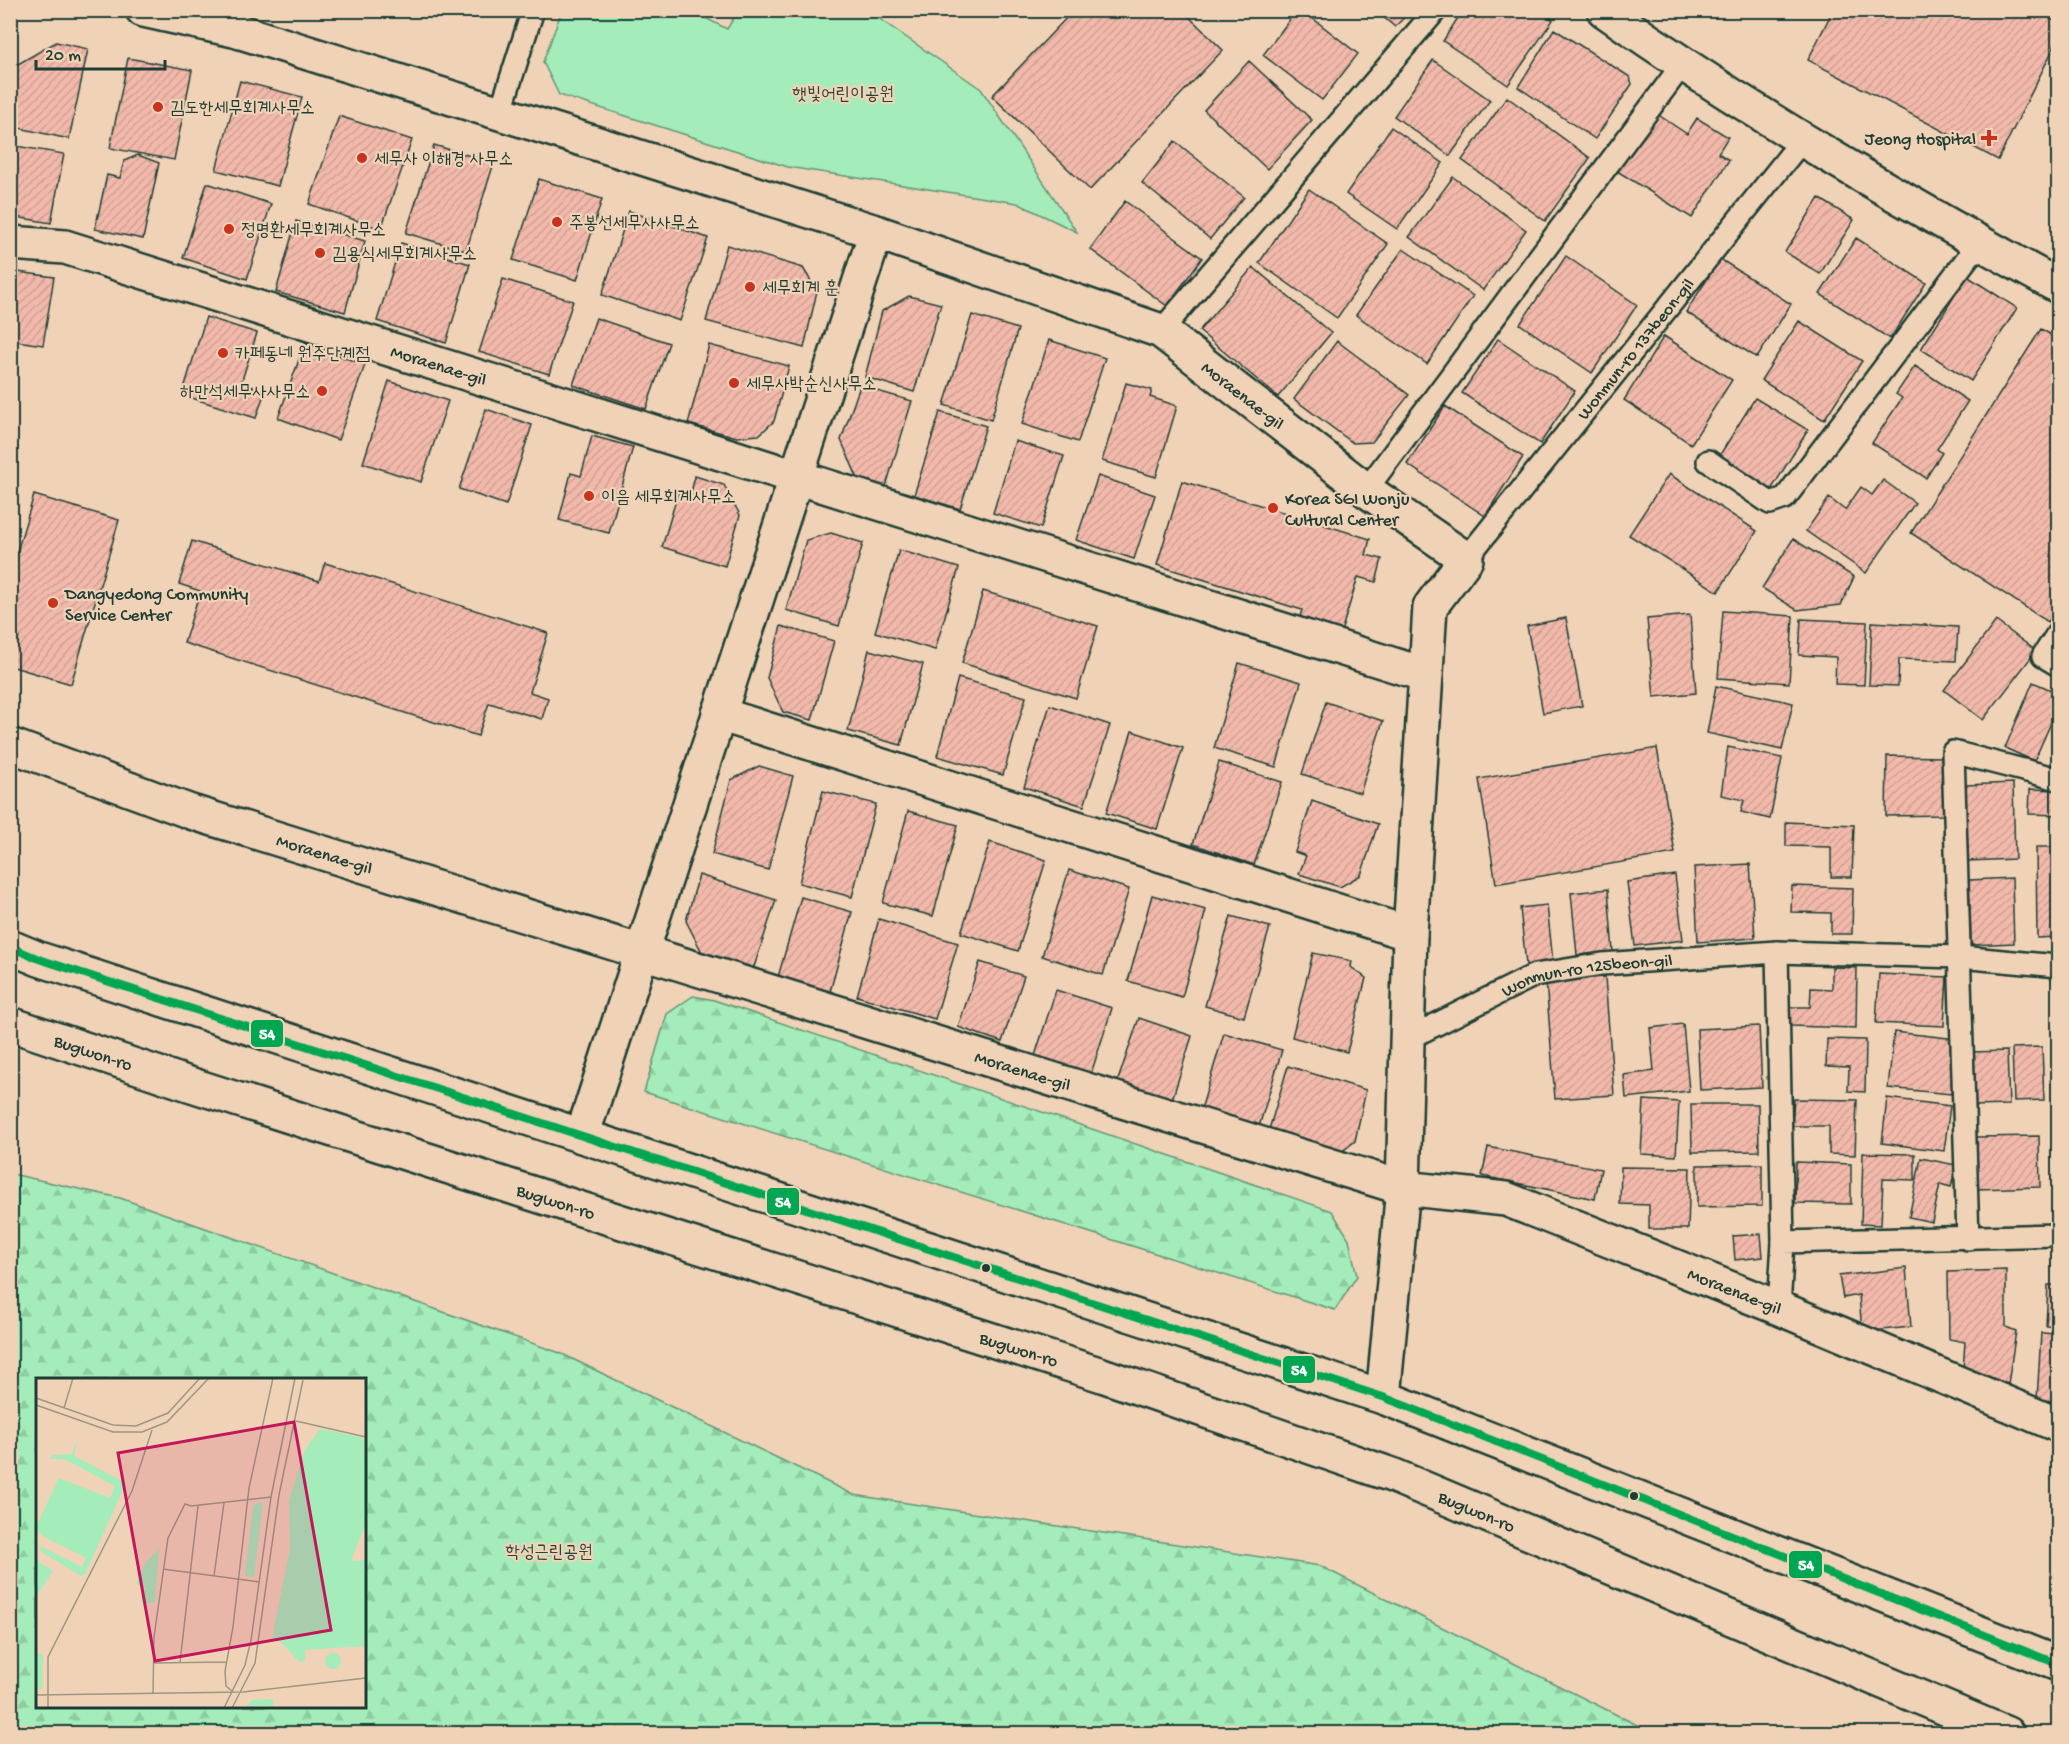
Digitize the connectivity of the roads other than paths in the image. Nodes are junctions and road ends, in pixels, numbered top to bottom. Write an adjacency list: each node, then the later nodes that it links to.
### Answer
1 (143, 10): 6 (street, Moraenae-gil)
2 (533, 10): 6 (lane)
3 (1436, 10): 12 (lane)
4 (1604, 10): 5 (street)
5 (1682, 65): 7 (street); 15 (lane)
6 (500, 113): 8 (street, Moraenae-gil)
7 (1803, 139): 10 (street); 16 (lane, Wonmun-ro 137beon-gil)
8 (876, 232): 12 (street, Moraenae-gil); 14 (street)
9 (10, 243): 14 (street, Moraenae-gil)
10 (1979, 243): 11 (street); 13 (lane)
11 (2058, 285)
12 (1161, 331): 15 (street, Moraenae-gil)
13 (1708, 461)
14 (797, 476): 19 (street, Moraenae-gil); 20 (street)
15 (1366, 490): 16 (street, Moraenae-gil)
16 (1467, 558): 19 (street)
17 (2058, 633): 18 (lane)
18 (2058, 665)
19 (1426, 675): 23 (street)
20 (719, 714): 23 (street); 25 (street)
21 (10, 745): 25 (street, Moraenae-gil)
22 (2058, 779): 27 (lane)
23 (1410, 934): 30 (street)
24 (10, 947): 31 (street)
25 (642, 950): 31 (street); 32 (street, Moraenae-gil)
26 (1777, 952): 27 (lane, Wonmun-ro 125beon-gil); 30 (lane, Wonmun-ro 125beon-gil); 35 (lane)
27 (1960, 957): 28 (lane, Wonmun-ro 125beon-gil); 34 (lane)
28 (2058, 966)
29 (10, 1024): 40 (street, Bugwon-ro)
30 (1407, 1039): 32 (street)
31 (582, 1136): 37 (street)
32 (1403, 1188): 36 (street, Moraenae-gil); 37 (street)
33 (2058, 1236): 34 (lane)
34 (1968, 1239): 35 (lane)
35 (1783, 1242): 36 (lane)
36 (1779, 1308): 38 (street, Moraenae-gil)
37 (1383, 1397): 39 (street)
38 (2058, 1425)
39 (2058, 1664)
40 (2007, 1734)

